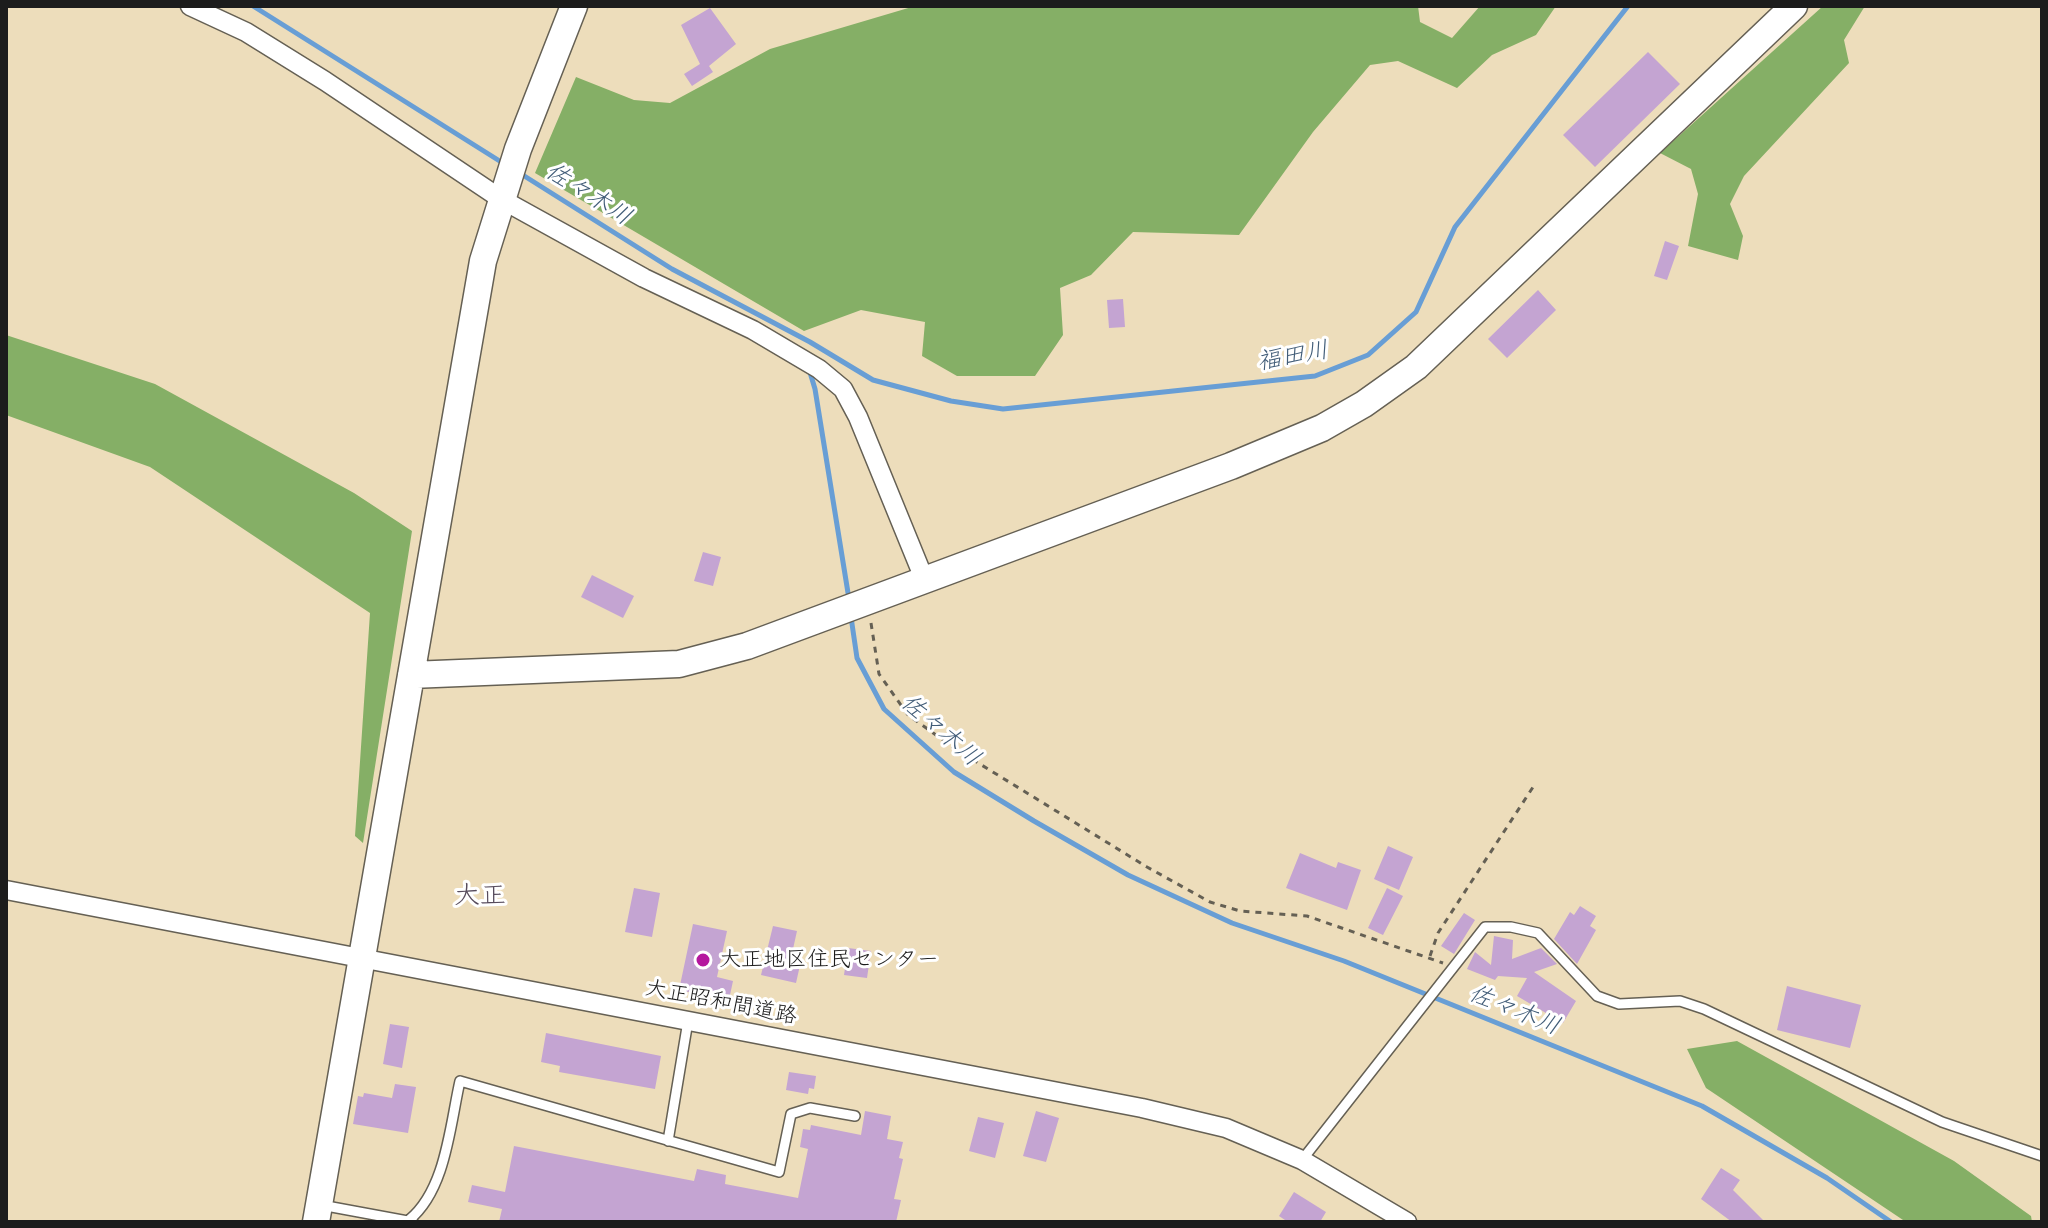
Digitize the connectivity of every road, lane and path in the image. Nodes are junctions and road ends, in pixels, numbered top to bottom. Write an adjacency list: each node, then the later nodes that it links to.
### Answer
1 (190, 6): 4 (street)
2 (574, 6): 4 (street)
3 (1794, 6): 5 (street)
4 (503, 194): 5 (street); 7 (street)
5 (925, 581): 6 (street)
6 (858, 605): 7 (street); 10 (path)
7 (411, 675): 11 (street)
8 (1535, 784): 10 (path)
9 (6, 890): 11 (street, 大正昭和間道路)
10 (1430, 956): 12 (path)
11 (360, 958): 13 (street, 大正昭和間道路); 18 (street)
12 (1454, 968): 16 (lane); 17 (lane)
13 (688, 1021): 15 (lane); 17 (street, 大正昭和間道路)
14 (855, 1116): 15 (lane)
15 (668, 1141): 19 (lane)
16 (2042, 1156)
17 (1302, 1160): 20 (street, 大正昭和間道路)
18 (317, 1213): 19 (lane)
19 (411, 1221)
20 (1407, 1222)

